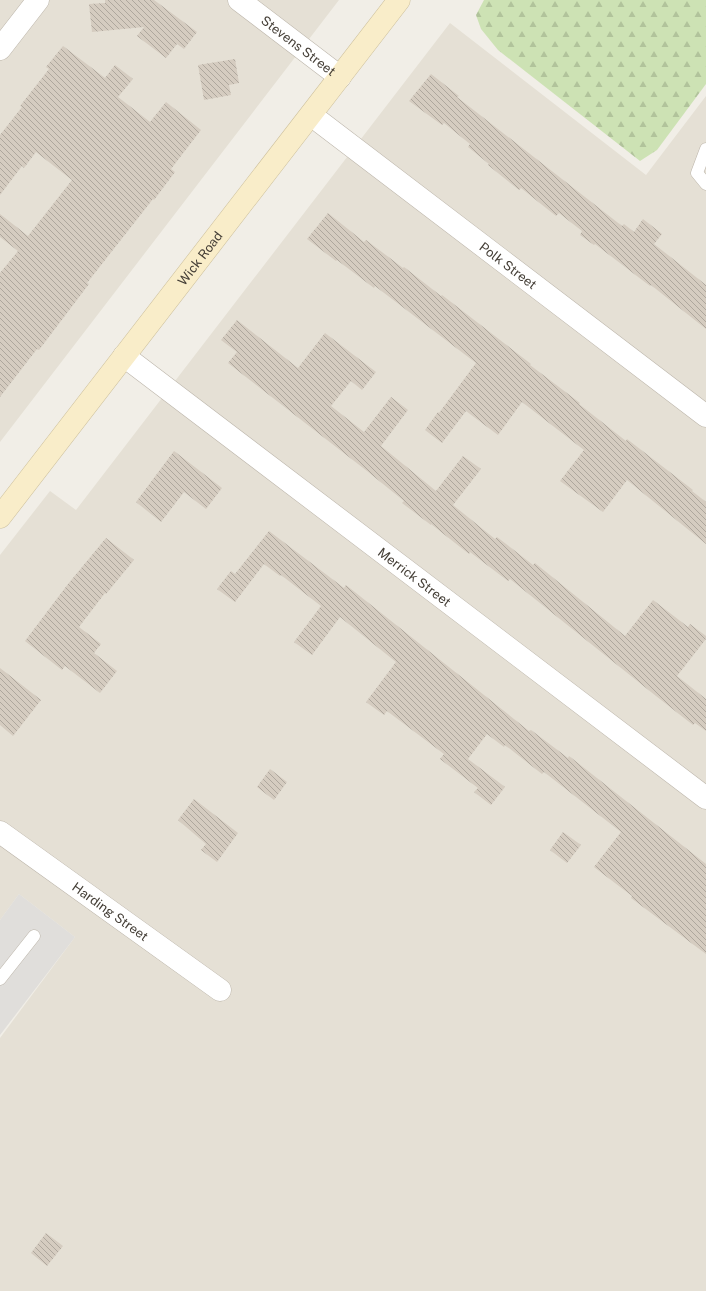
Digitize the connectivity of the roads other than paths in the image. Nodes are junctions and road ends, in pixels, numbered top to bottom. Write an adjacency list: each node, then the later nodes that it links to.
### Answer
1 (38, 0): 4 (street)
2 (239, 0): 5 (street, Stevens Street)
3 (399, 0): 5 (street, Wick Road)
4 (0, 49)
5 (340, 77): 6 (street, Wick Road)
6 (311, 115): 9 (street, Wick Road); 10 (street, Polk Street)
7 (706, 149): 8 (lane)
8 (706, 184)
9 (124, 356): 11 (street, Wick Road); 12 (street, Merrick Street)
10 (706, 416)
11 (0, 516)
12 (706, 798)
13 (0, 832): 16 (street, Harding Street)
14 (34, 936): 15 (lane)
15 (0, 979)
16 (220, 990)

